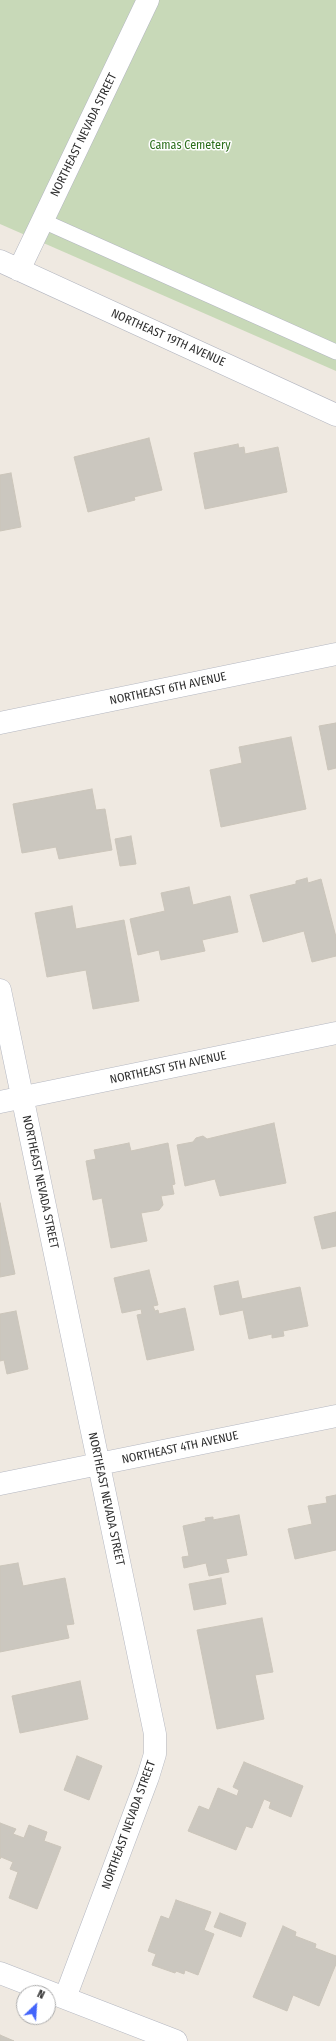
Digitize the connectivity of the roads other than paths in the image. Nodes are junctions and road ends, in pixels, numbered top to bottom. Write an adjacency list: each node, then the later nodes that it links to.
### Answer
1 (148, 0): 2 (street, NORTHEAST NEVADA STREET)
2 (42, 221): 3 (street, NORTHEAST NEVADA STREET); 4 (lane)
3 (10, 265): 5 (street, NORTHEAST 19TH AVENUE)
4 (336, 352)
5 (336, 415)
6 (336, 654): 7 (street, NORTHEAST 6TH AVENUE)
7 (0, 723)
8 (0, 990): 10 (street, NORTHEAST NEVADA STREET)
9 (336, 1033): 10 (street, NORTHEAST 5TH AVENUE)
10 (22, 1097): 11 (street, NORTHEAST 5TH AVENUE); 13 (street, NORTHEAST NEVADA STREET)
11 (0, 1102)
12 (336, 1416): 13 (street, NORTHEAST 4TH AVENUE)
13 (99, 1464): 14 (street, NORTHEAST 4TH AVENUE); 16 (street, NORTHEAST NEVADA STREET)
14 (0, 1484)
15 (0, 1973): 16 (street)
16 (65, 1998): 17 (street)
17 (176, 2041)

